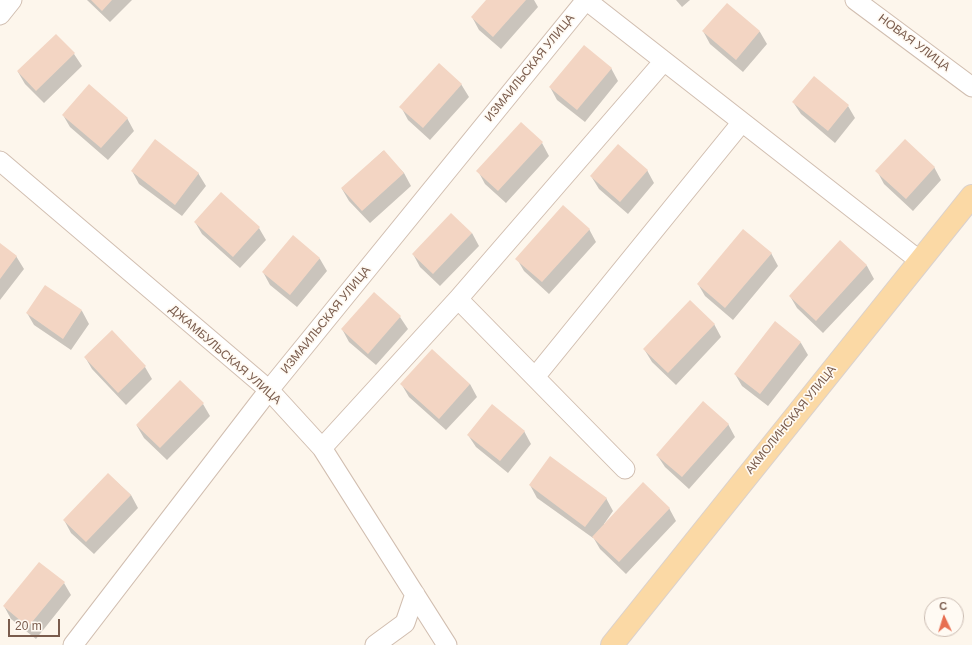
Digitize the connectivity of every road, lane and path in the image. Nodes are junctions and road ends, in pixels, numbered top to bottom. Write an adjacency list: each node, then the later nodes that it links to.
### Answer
1 (12, 0): 4 (street)
2 (586, 0): 5 (street); 13 (street, ИЗМАИЛЬСКАЯ УЛИЦА)
3 (855, 0): 6 (street, НОВАЯ УЛИЦА)
4 (0, 15)
5 (664, 61): 7 (street); 11 (street)
6 (972, 87)
7 (742, 122): 10 (street); 12 (street)
8 (0, 161): 13 (street, ДЖАМБУЛЬСКАЯ УЛИЦА)
9 (972, 196): 10 (main road, АКМОЛИНСКАЯ УЛИЦА)
10 (920, 261): 20 (main road, АКМОЛИНСКАЯ УЛИЦА)
11 (458, 299): 12 (street); 14 (street)
12 (535, 377): 15 (street)
13 (268, 390): 14 (street, ДЖАМБУЛЬСКАЯ УЛИЦА); 18 (street, ИЗМАИЛЬСКАЯ УЛИЦА)
14 (322, 448): 16 (street, ДЖАМБУЛЬСКАЯ УЛИЦА)
15 (625, 469)
16 (415, 594): 17 (street, ДЖАМБУЛЬСКАЯ УЛИЦА); 19 (street)
17 (441, 643)
18 (73, 645)
19 (375, 645)
20 (612, 645)

